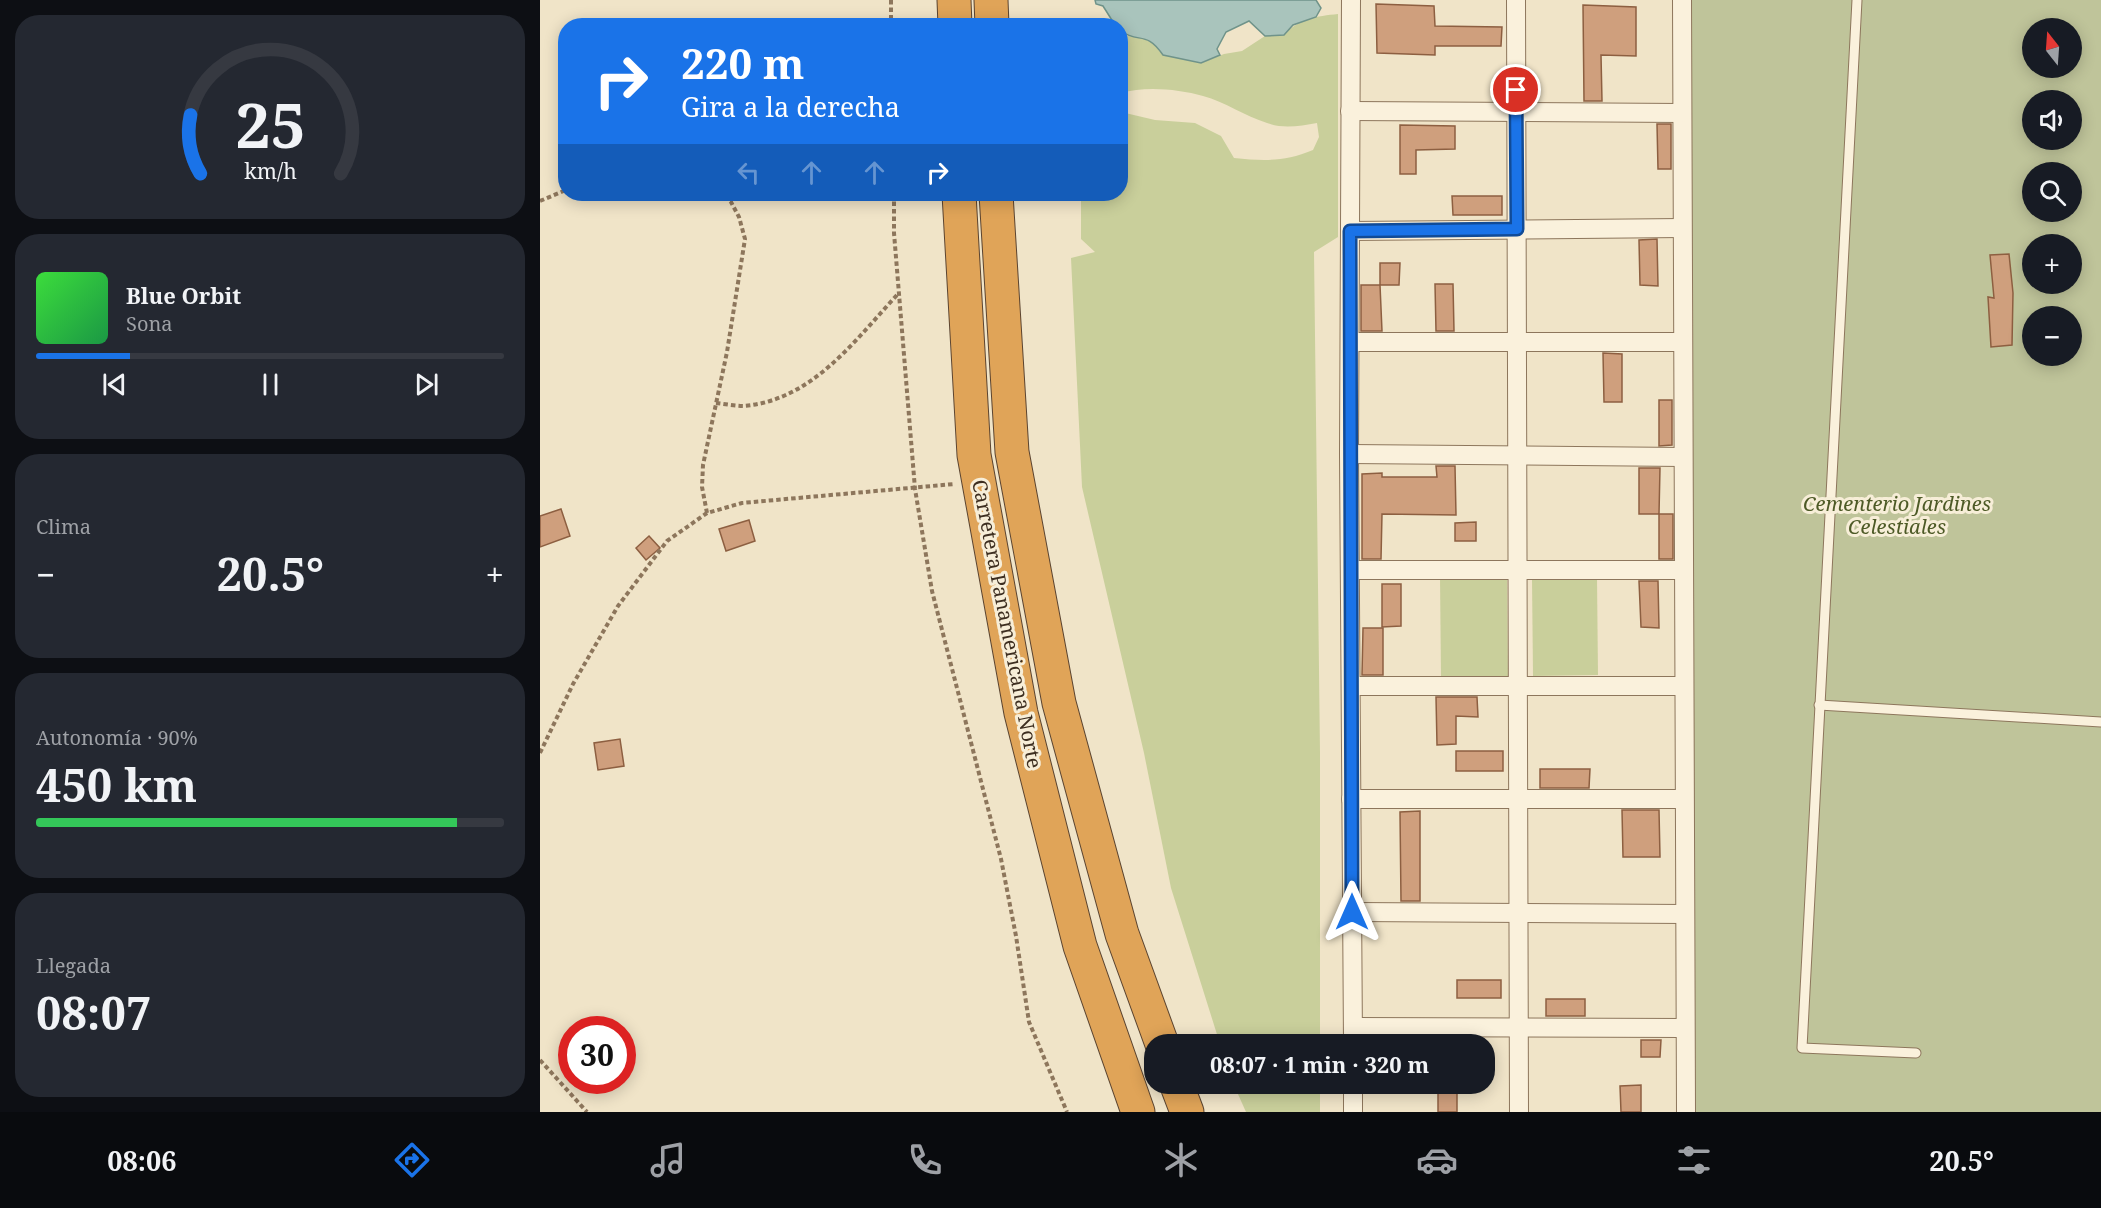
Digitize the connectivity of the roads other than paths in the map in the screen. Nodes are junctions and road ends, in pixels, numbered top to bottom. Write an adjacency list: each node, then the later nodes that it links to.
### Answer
1 (954, 0): 7 (highway)
2 (991, 0): 8 (highway)
3 (1351, 0): 9 (street)
4 (1516, 0): 10 (street)
5 (1682, 0): 11 (street)
6 (1857, 0): 29 (lane)
7 (954, 18)
8 (992, 18)
9 (1350, 111): 10 (street); 16 (street)
10 (1517, 112): 11 (street); 15 (street)
11 (1682, 112): 14 (street)
12 (959, 201): 45 (highway, Carretera Panamericana Norte)
13 (996, 201): 39 (highway, Carretera Panamericana Norte)
14 (1682, 228): 15 (street); 19 (street)
15 (1517, 229): 16 (street); 18 (street)
16 (1350, 231): 17 (street)
17 (1350, 342): 18 (street); 20 (street)
18 (1517, 342): 19 (street); 21 (street)
19 (1682, 342): 22 (street)
20 (1349, 454): 21 (street); 23 (street)
21 (1517, 456): 22 (street); 24 (street)
22 (1683, 457): 25 (street)
23 (1350, 570): 24 (street); 26 (street)
24 (1518, 570): 25 (street); 27 (street)
25 (1683, 570): 28 (street)
26 (1351, 686): 27 (street); 31 (street)
27 (1518, 686): 28 (street); 32 (street)
28 (1684, 686): 33 (street)
29 (1819, 705): 30 (lane); 42 (lane)
30 (2101, 722)
31 (1351, 799): 32 (street); 34 (street)
32 (1518, 799): 33 (street); 35 (street)
33 (1684, 799): 36 (street)
34 (1352, 912): 35 (street); 40 (street)
35 (1518, 914): 36 (street); 37 (street)
36 (1685, 914): 38 (street)
37 (1519, 1027): 38 (street); 41 (street); 48 (street)
38 (1685, 1028): 49 (street)
39 (1158, 1034)
40 (1353, 1034)
41 (1374, 1034)
42 (1916, 1053)
43 (1180, 1094): 46 (highway)
44 (1353, 1094): 47 (street)
45 (1138, 1112)
46 (1187, 1112)
47 (1353, 1112)
48 (1519, 1112)
49 (1686, 1112)

